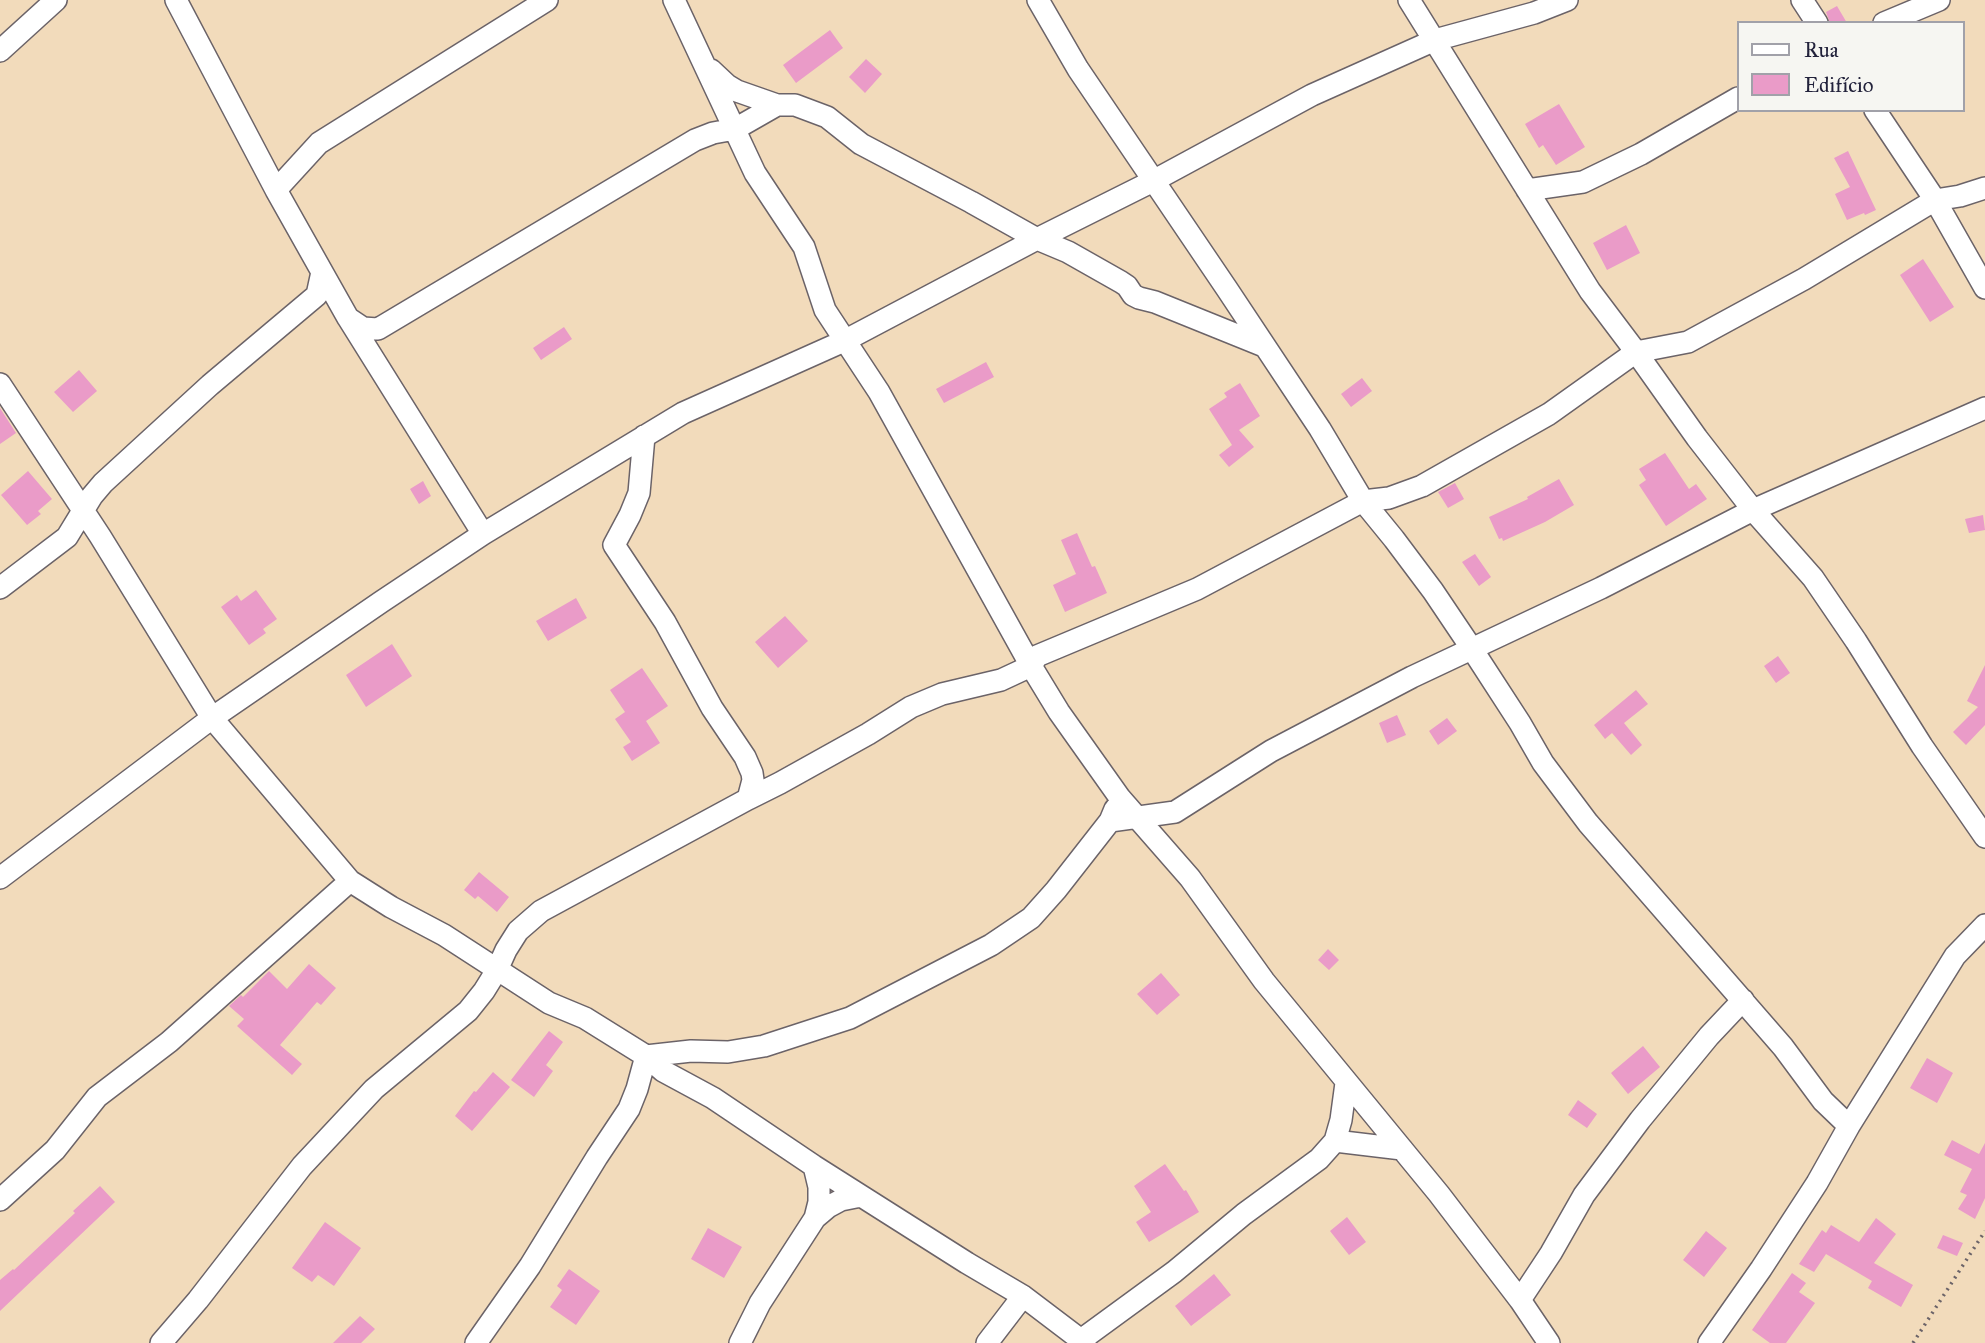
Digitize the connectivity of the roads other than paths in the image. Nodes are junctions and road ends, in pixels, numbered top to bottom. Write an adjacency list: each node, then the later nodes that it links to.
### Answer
1 (56, 0): 13 (street)
2 (176, 0): 21 (street)
3 (547, 0): 21 (street)
4 (674, 0): 14 (street)
5 (1038, 0): 19 (street)
6 (1409, 0): 12 (street)
7 (1567, 0): 12 (street)
8 (1802, 0): 10 (street)
9 (1940, 0): 11 (street)
10 (1816, 21)
11 (1889, 21)
12 (1435, 40): 19 (street); 22 (street)
13 (0, 51)
14 (705, 64): 16 (street); 18 (street)
15 (1736, 99): 22 (street)
16 (777, 104): 18 (street); 24 (street)
17 (1876, 112): 23 (street)
18 (735, 129): 27 (street); 28 (street)
19 (1153, 181): 24 (street); 29 (street)
20 (1985, 188): 23 (street)
21 (276, 190): 26 (street)
22 (1527, 190): 30 (street)
23 (1935, 200): 25 (street); 30 (street)
24 (1037, 239): 28 (street); 29 (street)
25 (1985, 288)
26 (326, 295): 27 (street); 35 (street)
27 (348, 318): 37 (street)
28 (844, 341): 33 (street); 41 (street)
29 (1264, 345): 34 (street)
30 (1636, 352): 34 (street); 36 (street)
31 (0, 384): 35 (street)
32 (1985, 408): 36 (street)
33 (644, 436): 37 (street); 47 (street)
34 (1363, 501): 42 (street); 43 (street)
35 (83, 510): 38 (street); 39 (street)
36 (1753, 510): 42 (street); 51 (street)
37 (483, 534): 45 (street)
38 (100, 536): 39 (street); 45 (street)
39 (67, 537): 40 (street)
40 (0, 588)
41 (1015, 638): 43 (street); 44 (street)
42 (1472, 649): 48 (street); 57 (street)
43 (1031, 666): 44 (street); 46 (street)
44 (1001, 680): 47 (street)
45 (212, 718): 53 (street); 54 (street)
46 (1120, 798): 49 (street); 50 (street)
47 (748, 799): 56 (street)
48 (1175, 812): 49 (street); 52 (street)
49 (1136, 816): 50 (street); 52 (street)
50 (1110, 821): 58 (street)
51 (1984, 836)
52 (1159, 840): 59 (street)
53 (0, 878)
54 (350, 881): 56 (street); 65 (street)
55 (1985, 926): 60 (street)
56 (497, 970): 58 (street); 71 (street)
57 (1743, 1000): 60 (street); 68 (street)
58 (646, 1056): 63 (street); 72 (street)
59 (1346, 1083): 61 (street); 62 (street)
60 (1849, 1126): 75 (street)
61 (1335, 1142): 62 (street); 70 (street)
62 (1402, 1149): 68 (street)
63 (814, 1166): 64 (street); 66 (street)
64 (861, 1196): 66 (street); 67 (street)
65 (0, 1200)
66 (815, 1219): 73 (street)
67 (1023, 1296): 70 (street); 74 (street)
68 (1520, 1300): 69 (street)
69 (1541, 1340)
70 (1083, 1341)
71 (161, 1343)
72 (476, 1343)
73 (740, 1343)
74 (987, 1343)
75 (1709, 1343)

